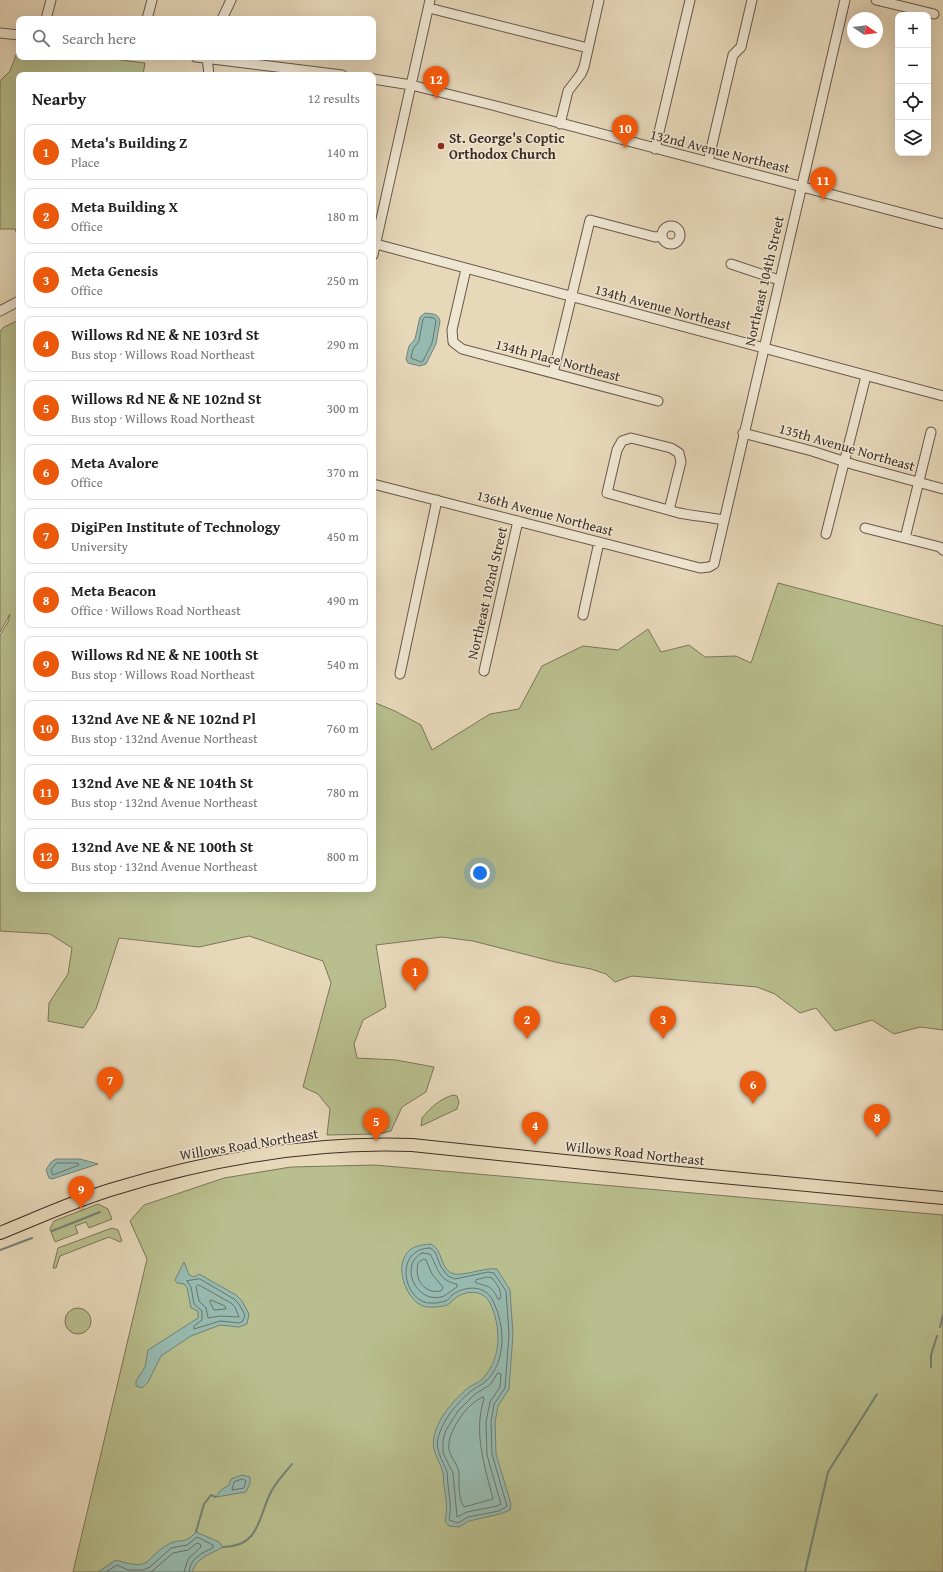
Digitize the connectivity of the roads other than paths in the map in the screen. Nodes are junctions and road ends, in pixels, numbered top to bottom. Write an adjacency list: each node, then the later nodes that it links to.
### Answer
1 (51, 0): 13 (street)
2 (152, 0): 14 (street)
3 (231, 0): 15 (street)
4 (599, 0): 18 (street)
5 (690, 0): 26 (street)
6 (752, 0): 27 (street)
7 (844, 0): 28 (street, Northeast 104th Street)
8 (876, 0): 10 (street)
9 (430, 4): 18 (street); 24 (street)
10 (914, 12)
11 (931, 14): 12 (street)
12 (934, 14)
13 (47, 16)
14 (148, 16)
15 (223, 16)
16 (0, 33): 17 (street)
17 (16, 36)
18 (588, 48): 25 (street)
19 (206, 60): 21 (street)
20 (222, 60): 22 (street)
21 (208, 72)
22 (318, 72)
23 (376, 79): 24 (street, 132nd Avenue Northeast)
24 (411, 85): 25 (street, 132nd Avenue Northeast); 29 (street)
25 (560, 124): 26 (street, 132nd Avenue Northeast)
26 (655, 149): 27 (street, 132nd Avenue Northeast)
27 (708, 162): 28 (street, 132nd Avenue Northeast)
28 (801, 186): 30 (street, 132nd Avenue Northeast); 35 (street, Northeast 104th Street)
29 (377, 220): 32 (street)
30 (943, 224)
31 (662, 236): 36 (street)
32 (376, 244): 34 (street, 134th Avenue Northeast)
33 (730, 264): 35 (street)
34 (466, 269): 36 (street, 134th Avenue Northeast); 40 (street, 134th Place Northeast)
35 (778, 280): 39 (street, Northeast 104th Street)
36 (572, 297): 39 (street, 134th Avenue Northeast); 40 (street)
37 (16, 303): 38 (street)
38 (0, 311)
39 (764, 348): 41 (street, 134th Avenue Northeast); 45 (street, Northeast 104th Street)
40 (553, 373): 43 (street, 134th Place Northeast)
41 (866, 376): 42 (street, 134th Avenue Northeast); 46 (street)
42 (943, 396)
43 (658, 401)
44 (931, 432): 47 (street)
45 (744, 433): 46 (street, 135th Avenue Northeast); 52 (street, Northeast 104th Street)
46 (845, 462): 47 (street, 135th Avenue Northeast); 55 (street)
47 (919, 482): 49 (street, 135th Avenue Northeast); 56 (street)
48 (376, 485): 50 (street, 136th Avenue Northeast)
49 (943, 489)
50 (436, 500): 53 (street, 136th Avenue Northeast); 62 (street)
51 (669, 510): 51 (street); 52 (street)
52 (724, 520): 59 (street, Northeast 104th Street)
53 (518, 521): 57 (street, 136th Avenue Northeast); 61 (street, Northeast 102nd Street)
54 (864, 528): 56 (street)
55 (826, 534)
56 (905, 538): 58 (street)
57 (599, 542): 59 (street, 136th Avenue Northeast); 60 (street)
58 (943, 550)
59 (709, 567)
60 (582, 615)
61 (484, 671)
62 (400, 674)
63 (943, 1198): 64 (main road, Willows Road Northeast)
64 (0, 1233)

